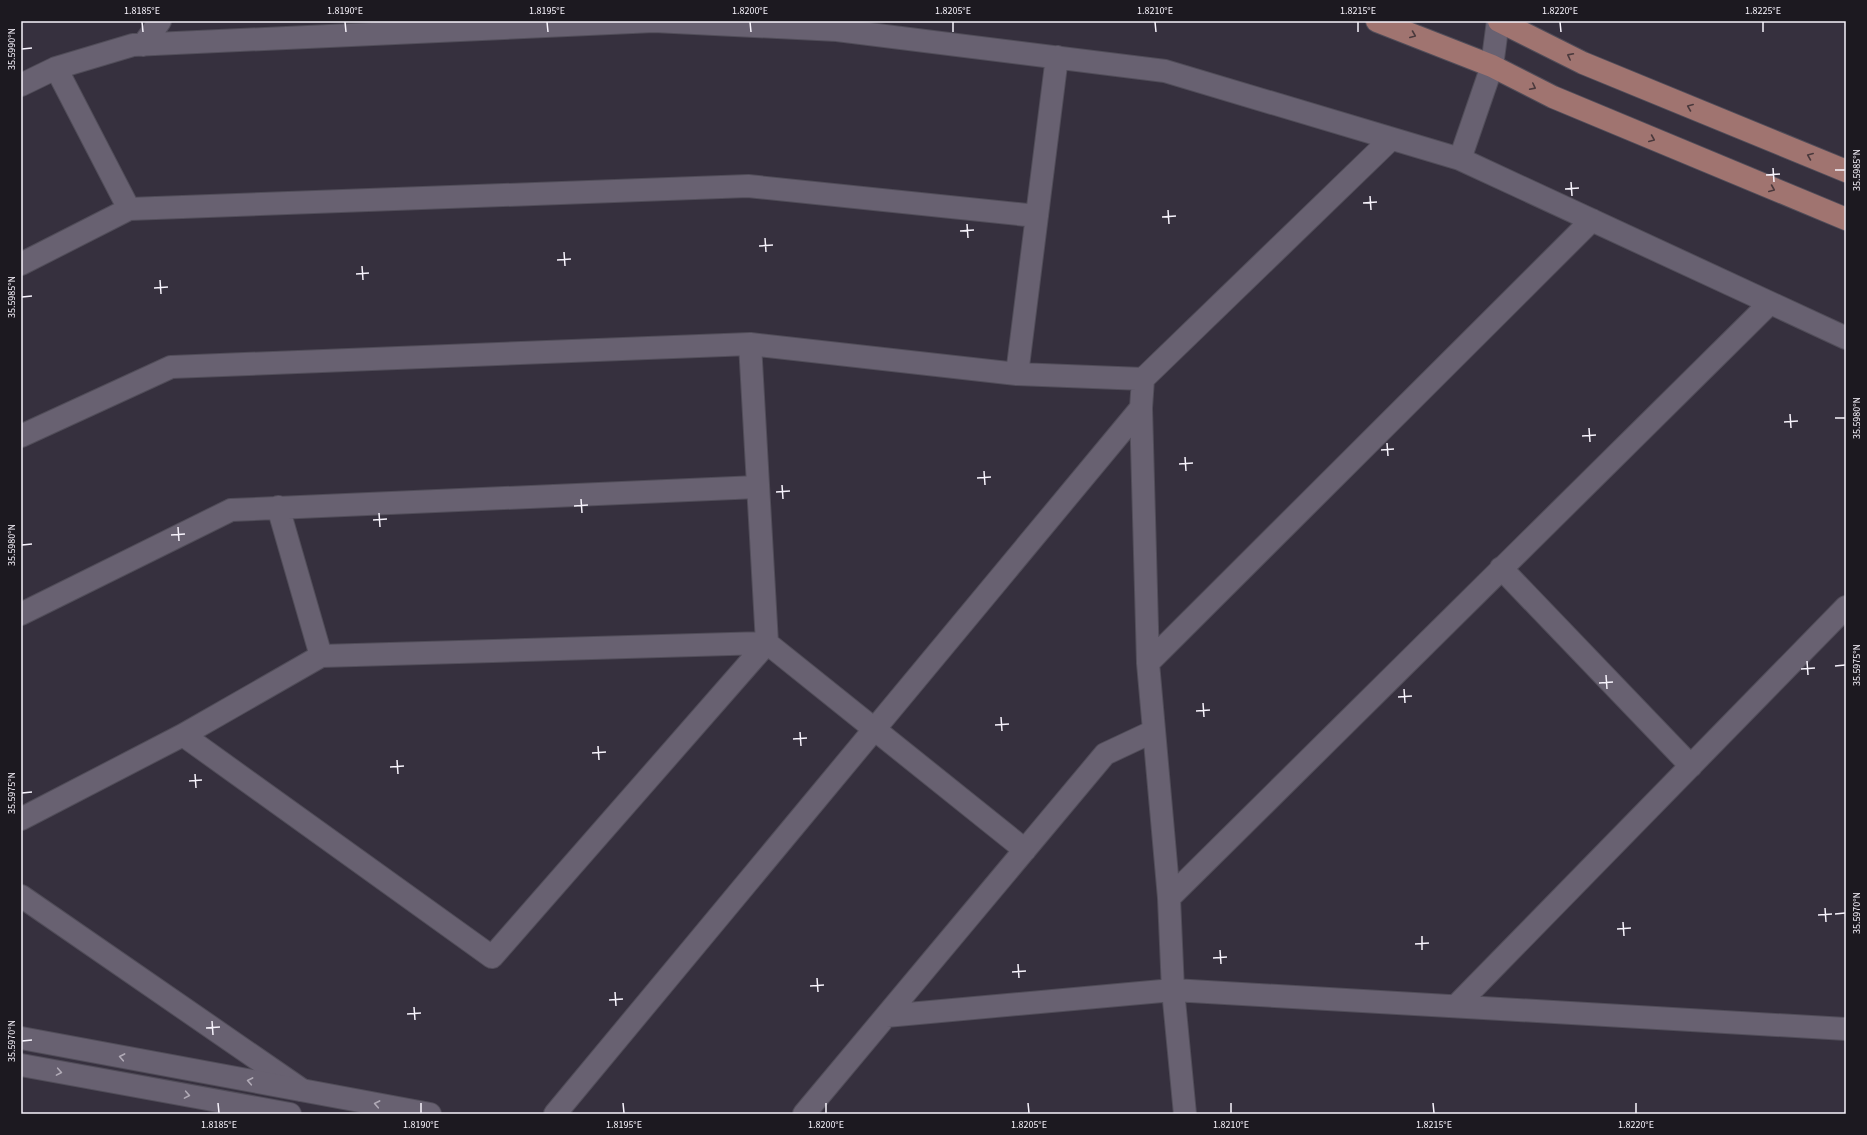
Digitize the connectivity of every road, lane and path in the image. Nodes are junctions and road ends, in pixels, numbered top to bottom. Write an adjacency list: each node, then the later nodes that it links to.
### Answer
1 (160, 21): 5 (street)
2 (654, 21): 5 (street); 6 (street)
3 (1377, 21): 7 (main road, one-way to 7)
4 (1499, 21): 7 (street); 12 (main road, one-way to 4)
5 (143, 45): 8 (street)
6 (1057, 58): 10 (street); 14 (street)
7 (1492, 66): 11 (street); 15 (main road, one-way to 15)
8 (56, 68): 9 (street); 13 (street)
9 (21, 85)
10 (1391, 139): 11 (street); 22 (street)
11 (1460, 159): 16 (street)
12 (1846, 171)
13 (129, 209): 14 (street); 17 (street)
14 (1037, 216): 21 (street)
15 (1846, 219)
16 (1592, 220): 18 (street); 32 (street)
17 (21, 264)
18 (1770, 303): 19 (street); 27 (street)
19 (1846, 338)
20 (750, 344): 21 (street); 24 (street); 25 (street)
21 (1017, 374): 22 (street)
22 (1143, 379): 23 (street)
23 (1141, 408): 32 (street); 33 (street)
24 (21, 436)
25 (757, 487): 26 (street); 30 (street)
26 (278, 507): 29 (street); 31 (street)
27 (1501, 568): 36 (street); 40 (street)
28 (1846, 607): 36 (street)
29 (21, 614)
30 (767, 643): 31 (street); 33 (street); 35 (street)
31 (321, 656): 35 (street)
32 (1148, 663): 34 (street)
33 (875, 730): 38 (street); 50 (street)
34 (1154, 731): 38 (street); 40 (street)
35 (183, 735): 37 (street)
36 (1691, 766): 42 (street)
37 (21, 819)
38 (1025, 850): 43 (street)
39 (21, 896): 47 (street)
40 (1169, 898): 41 (street)
41 (1173, 990): 42 (street); 43 (street); 52 (street)
42 (1456, 1006): 44 (street)
43 (886, 1016): 51 (street)
44 (1846, 1029)
45 (21, 1038): 47 (street, one-way to 45)
46 (21, 1065): 48 (street, one-way to 48)
47 (302, 1090): 49 (street, one-way to 47)
48 (290, 1114)
49 (430, 1114)
50 (555, 1114)
51 (804, 1114)
52 (1185, 1114)

